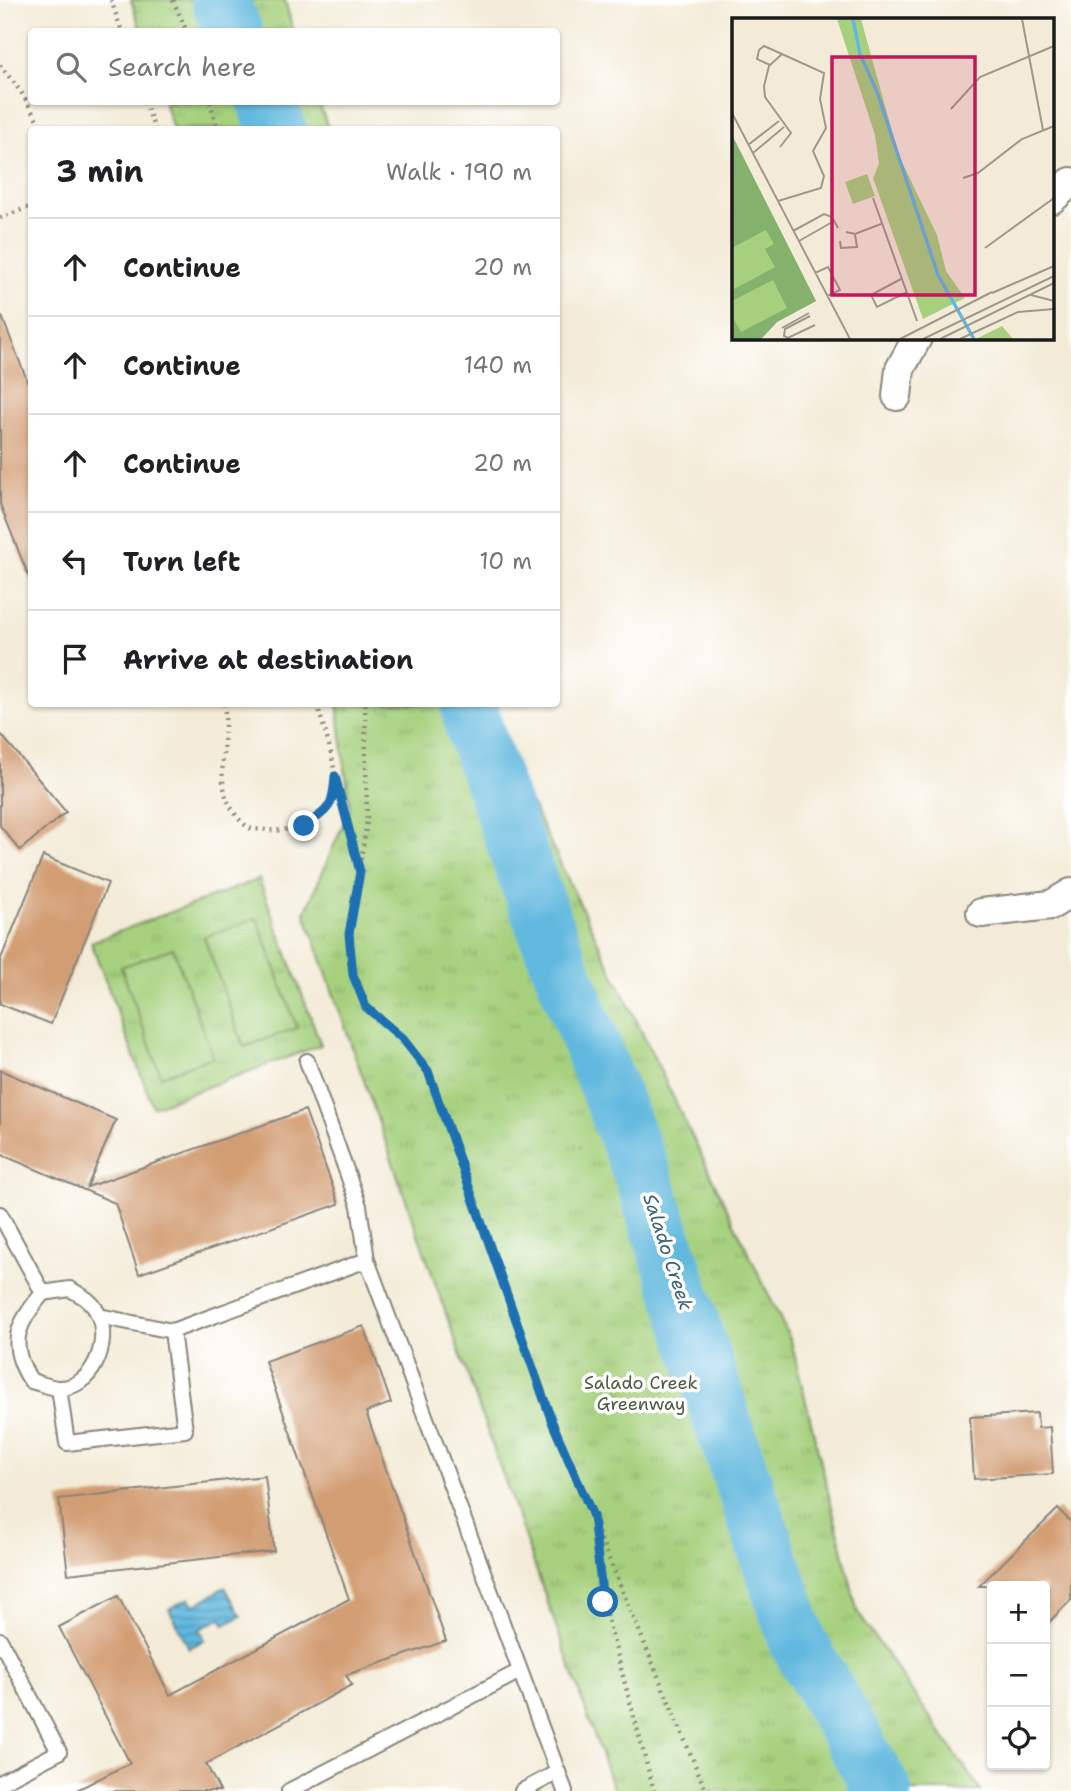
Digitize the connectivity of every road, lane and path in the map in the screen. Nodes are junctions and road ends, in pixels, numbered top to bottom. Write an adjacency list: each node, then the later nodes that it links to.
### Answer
1 (111, 0): 3 (path)
2 (173, 0): 4 (path)
3 (121, 28)
4 (185, 28)
5 (0, 65): 6 (path)
6 (28, 104)
7 (29, 105): 10 (path)
8 (146, 105): 11 (path)
9 (211, 105): 12 (path)
10 (41, 126)
11 (154, 126)
12 (217, 126)
13 (1071, 183): 14 (street)
14 (1054, 197)
15 (28, 208): 16 (path)
16 (0, 218)
17 (915, 340): 18 (street)
18 (897, 396)
19 (225, 707): 22 (path)
20 (318, 707): 22 (path)
21 (365, 707): 23 (path)
22 (335, 776): 23 (path)
23 (360, 872): 34 (path)
24 (1071, 893): 25 (street)
25 (981, 913)
26 (307, 1061): 29 (lane)
27 (0, 1214): 28 (lane)
28 (6, 1238): 30 (lane)
29 (367, 1260): 32 (lane); 36 (lane)
30 (43, 1293): 31 (lane); 33 (lane)
31 (99, 1316): 32 (lane); 33 (lane)
32 (172, 1331): 33 (lane)
33 (59, 1388)
34 (593, 1516): 42 (path); 43 (path)
35 (0, 1640): 38 (lane)
36 (520, 1671): 37 (lane); 39 (lane)
37 (558, 1772): 40 (lane); 41 (lane)
38 (0, 1783)
39 (289, 1791)
40 (522, 1791)
41 (565, 1791)
42 (654, 1791)
43 (706, 1791)

